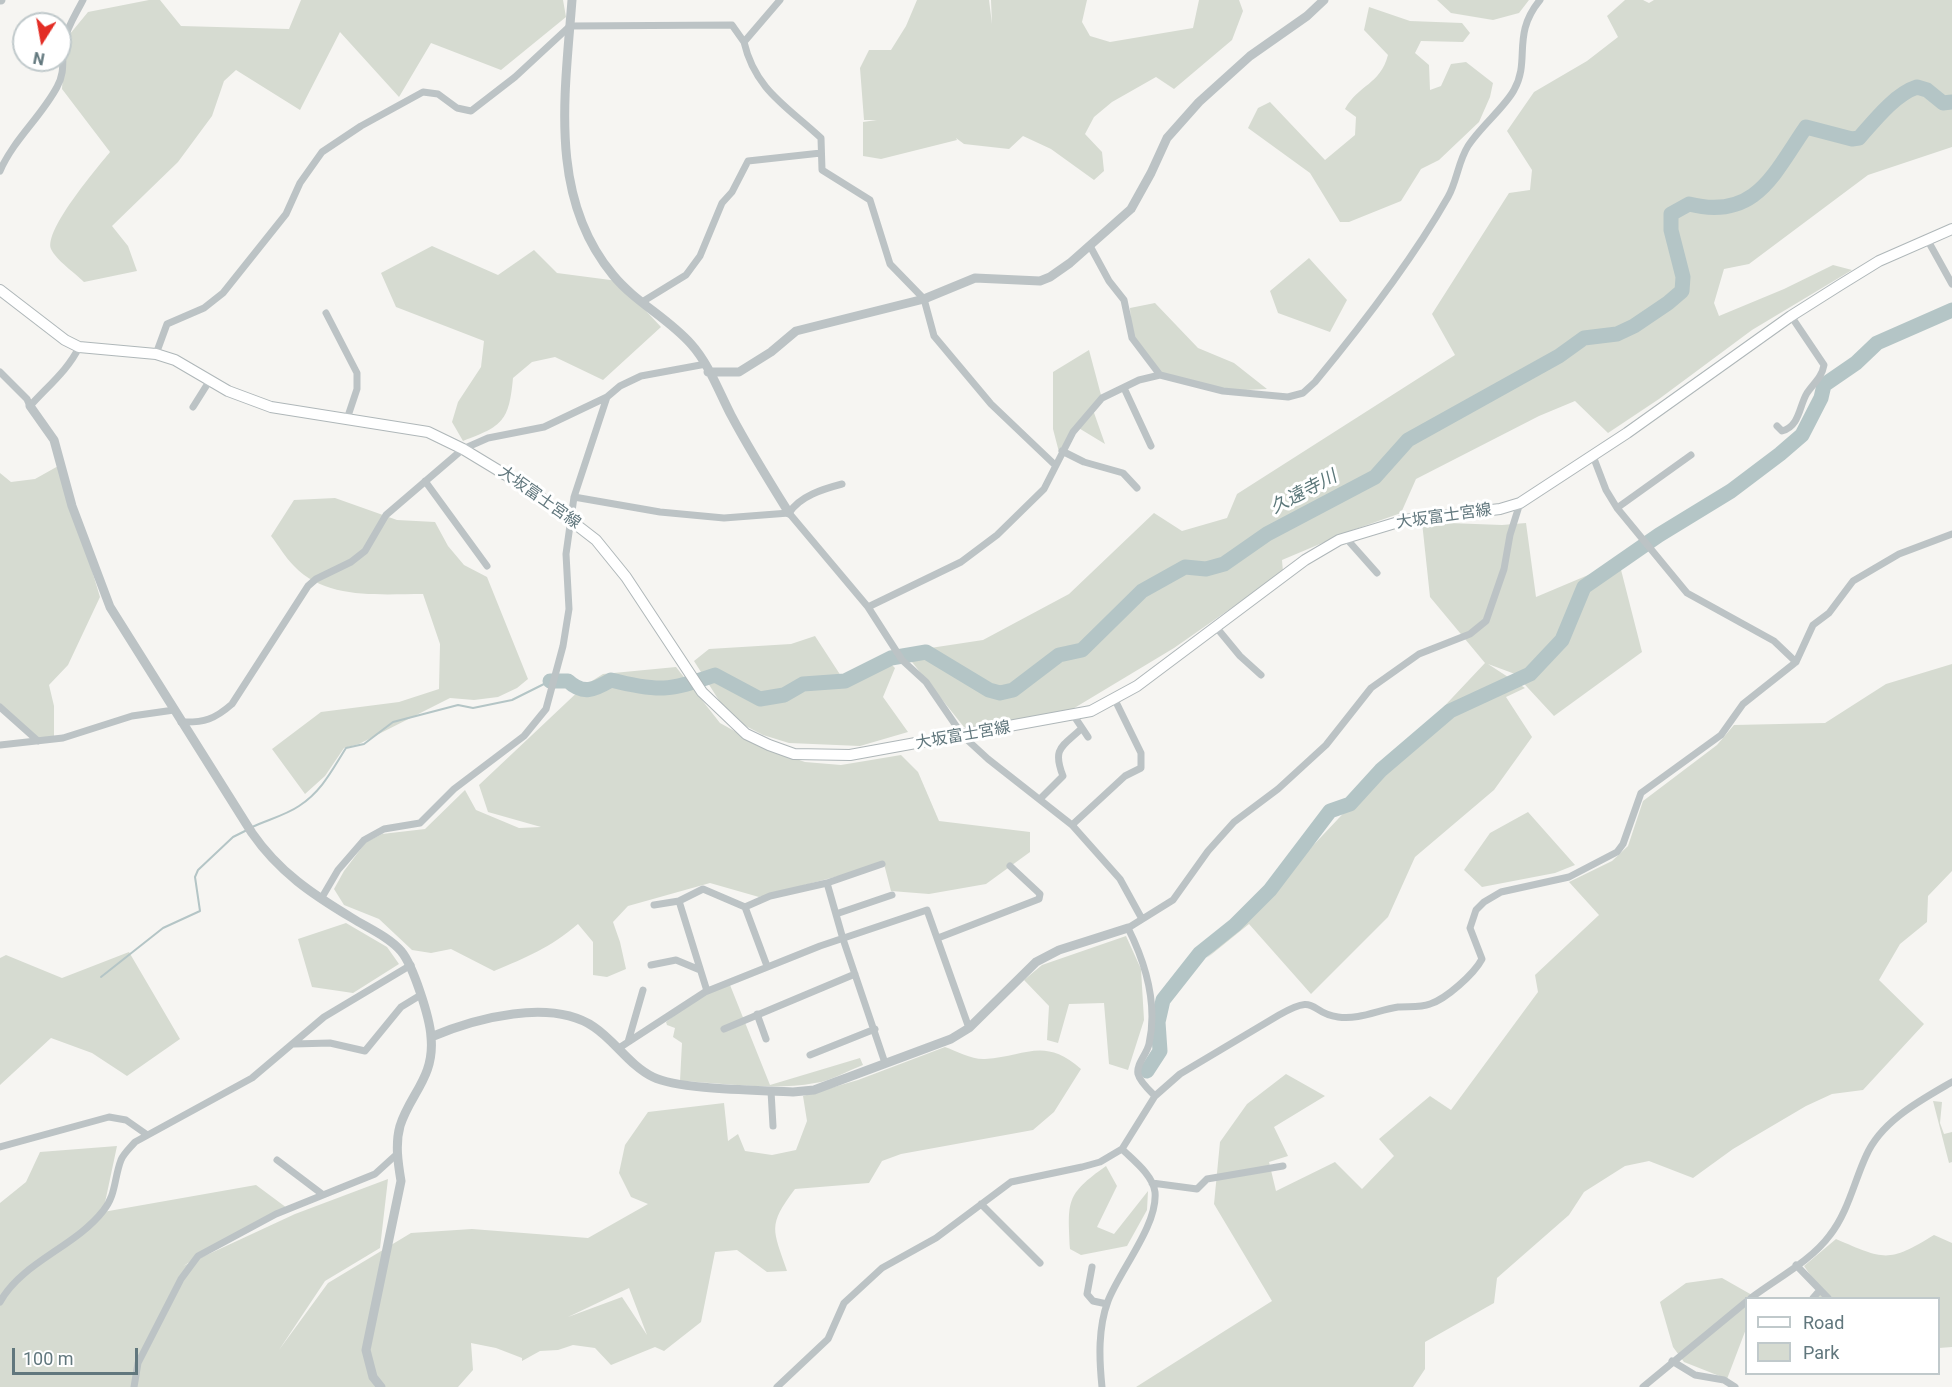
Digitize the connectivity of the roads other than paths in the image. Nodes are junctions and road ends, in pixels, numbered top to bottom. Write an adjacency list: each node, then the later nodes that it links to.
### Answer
1 (82, 0): 10 (street)
2 (572, 0): 7 (street)
3 (780, 0): 8 (street)
4 (1324, 0): 6 (street)
5 (1540, 0): 24 (street)
6 (1315, 4): 13 (street)
7 (570, 26): 8 (street); 17 (street); 21 (street)
8 (744, 42): 9 (street)
9 (821, 153): 16 (street); 17 (street)
10 (0, 171)
11 (1952, 229): 12 (main road, 大坂富士宮線)
12 (1927, 239): 14 (street); 19 (main road, 大坂富士宮線)
13 (1090, 246): 16 (street); 24 (street)
14 (1952, 285)
15 (0, 290): 20 (main road, 大坂富士宮線)
16 (924, 299): 22 (street); 37 (street)
17 (642, 302): 22 (street)
18 (326, 313): 30 (street)
19 (1791, 316): 31 (street); 36 (main road, 大坂富士宮線)
20 (80, 346): 21 (main road, 大坂富士宮線); 28 (street)
21 (156, 354): 25 (main road, 大坂富士宮線)
22 (707, 368): 27 (street); 44 (street)
23 (0, 372): 28 (street)
24 (1161, 375): 26 (street)
25 (210, 380): 29 (street); 30 (main road, 大坂富士宮線)
26 (1124, 388): 32 (street); 34 (street)
27 (608, 397): 33 (street); 41 (street)
28 (30, 406): 56 (street)
29 (193, 407)
30 (346, 419): 33 (main road, 大坂富士宮線)
31 (1777, 426)
32 (1151, 446)
33 (463, 448): 38 (street); 45 (main road, 大坂富士宮線)
34 (1062, 451): 37 (street); 40 (street)
35 (1691, 455): 43 (street)
36 (1593, 456): 42 (main road, 大坂富士宮線); 43 (street)
37 (1055, 465): 50 (street)
38 (425, 481): 48 (street); 58 (street)
39 (842, 484): 44 (street)
40 (1137, 488)
41 (574, 497): 44 (street); 45 (street)
42 (1520, 503): 47 (main road, 大坂富士宮線); 75 (street)
43 (1617, 508): 52 (street)
44 (789, 513): 50 (street)
45 (570, 518): 60 (main road, 大坂富士宮線); 70 (street)
46 (1952, 534): 52 (street)
47 (1345, 537): 49 (street); 51 (main road, 大坂富士宮線)
48 (487, 566)
49 (1377, 573)
50 (868, 607): 60 (street)
51 (1216, 627): 53 (street); 54 (main road, 大坂富士宮線)
52 (1796, 662): 100 (street)
53 (1261, 675)
54 (1115, 700): 57 (main road, 大坂富士宮線); 65 (street)
55 (0, 707): 62 (street)
56 (174, 710): 58 (street); 62 (street)
57 (1074, 716): 59 (street); 60 (main road, 大坂富士宮線)
58 (182, 722): 70 (street)
59 (1081, 729): 61 (street); 64 (street)
60 (963, 736): 64 (street)
61 (1088, 737)
62 (38, 741): 63 (street)
63 (0, 745)
64 (1040, 799): 65 (street)
65 (1072, 825): 75 (street)
66 (882, 864): 68 (street)
67 (1010, 866): 77 (street)
68 (827, 883): 73 (street); 74 (street)
69 (892, 895): 74 (street)
70 (321, 899): 79 (street)
71 (679, 901): 72 (street); 73 (street); 82 (street)
72 (654, 905)
73 (745, 907): 81 (street)
74 (836, 914): 78 (street)
75 (1142, 919): 76 (street)
76 (1128, 927): 88 (street); 100 (street)
77 (938, 938): 78 (street); 88 (street)
78 (843, 939): 81 (street); 83 (street)
79 (411, 965): 86 (street); 94 (street)
80 (651, 965): 82 (street)
81 (767, 966): 85 (street)
82 (700, 970): 85 (street)
83 (855, 974): 87 (street); 90 (street)
84 (644, 990): 93 (street)
85 (707, 991): 93 (street)
86 (420, 996): 91 (street); 94 (street)
87 (757, 1014): 89 (street); 92 (street)
88 (969, 1028): 97 (street)
89 (724, 1029)
90 (875, 1029): 96 (street); 97 (street)
91 (431, 1037): 95 (street); 105 (street)
92 (766, 1040)
93 (628, 1042): 95 (street)
94 (294, 1044): 102 (street)
95 (619, 1048): 99 (street)
96 (810, 1055)
97 (885, 1063): 99 (street)
98 (1952, 1082): 112 (street)
99 (771, 1090): 101 (street)
100 (1155, 1096): 104 (street)
101 (773, 1126)
102 (146, 1134): 103 (street); 118 (street)
103 (0, 1147)
104 (1122, 1149): 108 (street); 110 (street)
105 (397, 1154): 109 (street); 123 (street)
106 (277, 1160): 109 (street)
107 (1283, 1166): 108 (street)
108 (1152, 1183): 120 (street)
109 (322, 1194): 122 (street)
110 (981, 1204): 111 (street); 124 (street)
111 (1040, 1263)
112 (1796, 1265): 114 (street); 115 (street)
113 (1092, 1267): 120 (street)
114 (1820, 1290): 116 (street); 117 (street)
115 (1753, 1297)
116 (1815, 1297)
117 (1826, 1297)
118 (0, 1302)
119 (1745, 1303): 121 (street)
120 (1107, 1304): 125 (street)
121 (1672, 1361): 126 (street); 127 (street)
122 (134, 1387)
123 (381, 1387)
124 (777, 1387)
125 (1102, 1387)
126 (1643, 1387)
127 (1735, 1387)

